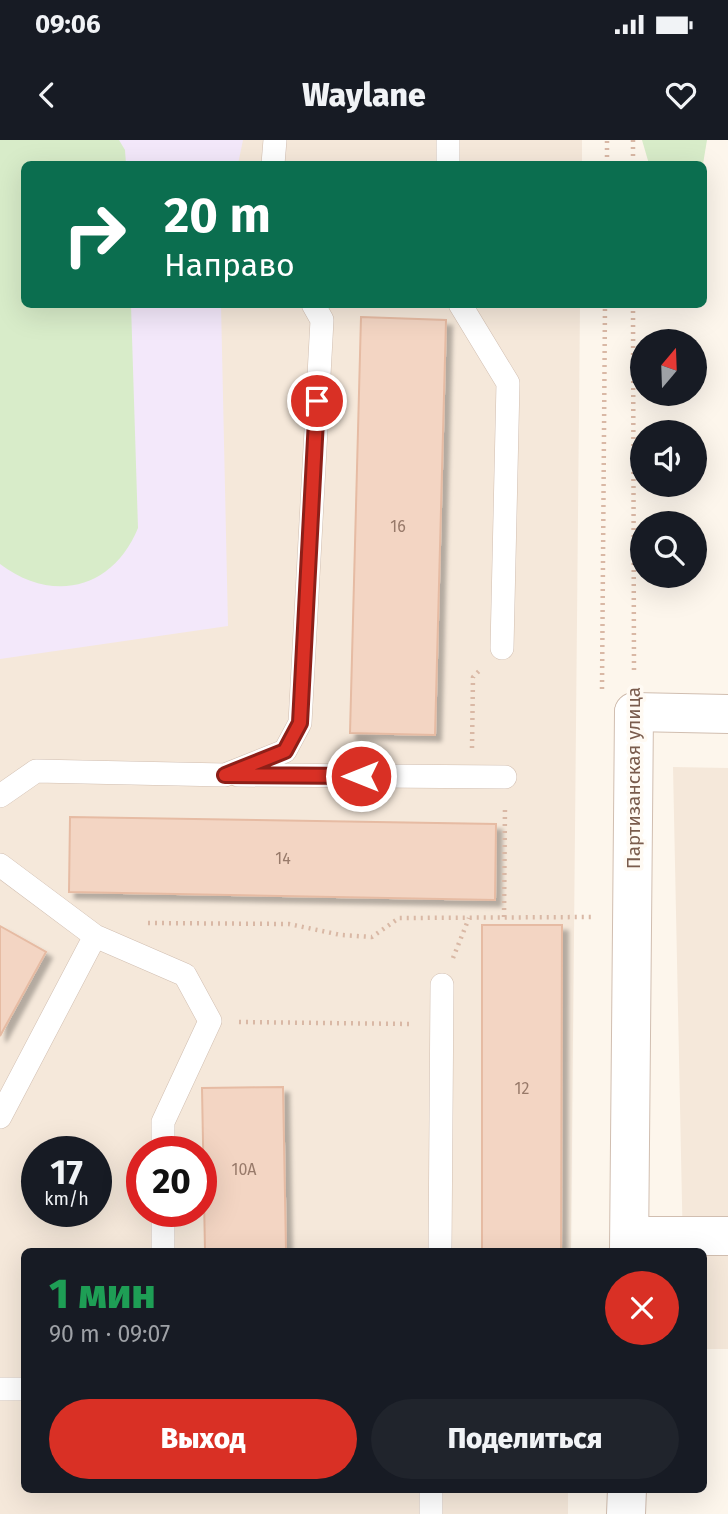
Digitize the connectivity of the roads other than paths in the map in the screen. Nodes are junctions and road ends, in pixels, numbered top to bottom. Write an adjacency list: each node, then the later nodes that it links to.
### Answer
1 (275, 140): 3 (lane)
2 (448, 140): 4 (lane)
3 (273, 161)
4 (448, 161)
5 (315, 308): 9 (lane)
6 (462, 308): 7 (lane)
7 (502, 648)
8 (728, 714): 19 (street, Партизанская улица)
9 (225, 775): 10 (lane); 11 (lane)
10 (505, 777)
11 (0, 796)
12 (0, 865): 13 (lane)
13 (95, 936): 15 (lane); 16 (lane)
14 (442, 985): 21 (lane)
15 (0, 1117)
16 (163, 1136)
17 (163, 1227): 20 (lane)
18 (728, 1236): 19 (street)
19 (630, 1244)
20 (163, 1248)
21 (440, 1248)
22 (0, 1389): 23 (lane)
23 (21, 1389)
24 (430, 1493): 26 (lane)
25 (626, 1493): 27 (street)
26 (431, 1514)
27 (626, 1514)

